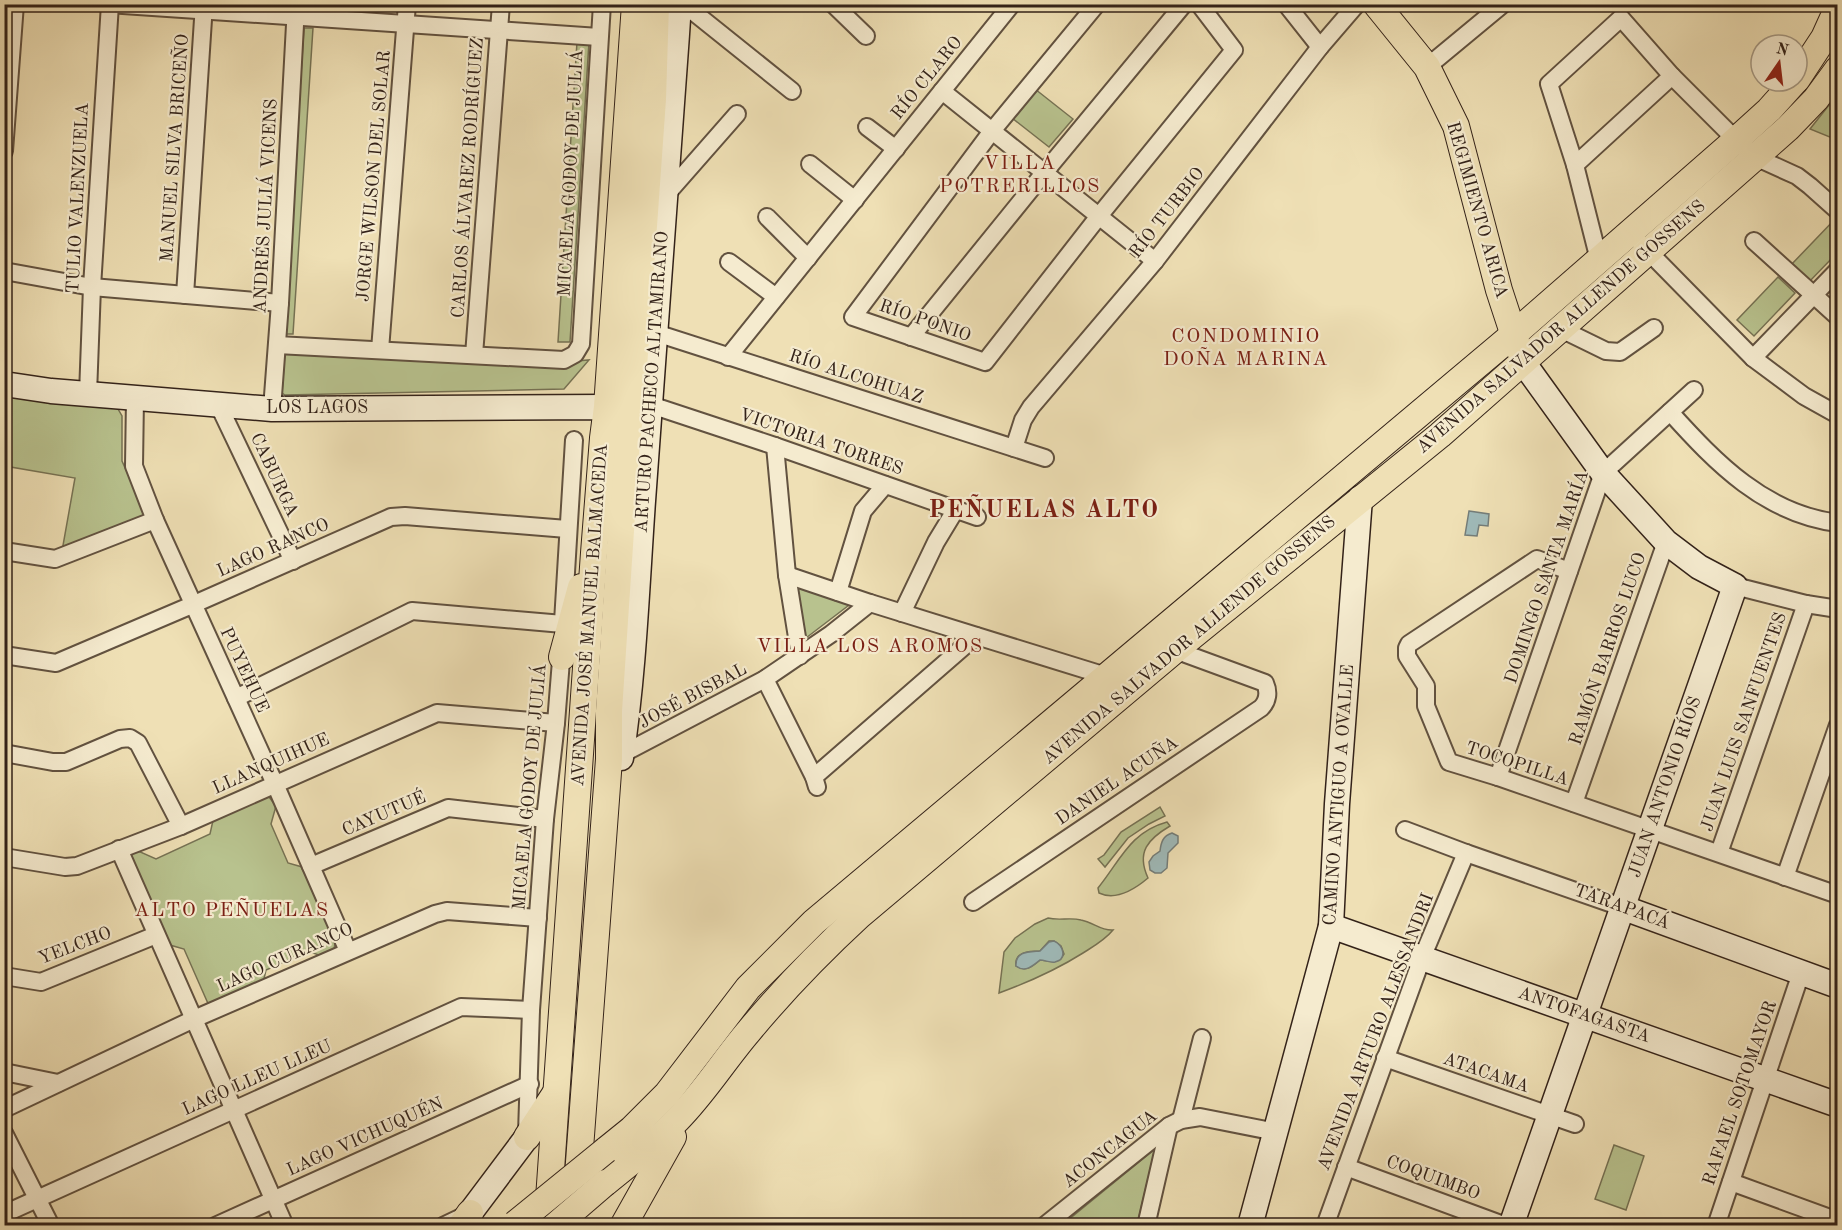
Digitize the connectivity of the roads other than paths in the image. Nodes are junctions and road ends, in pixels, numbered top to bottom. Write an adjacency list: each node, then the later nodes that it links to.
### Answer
1 (15, 4): 38 (street)
2 (407, 4): 21 (street, JORGE WILSON DEL SOLAR)
3 (501, 4): 22 (street, CARLOS ÁLVAREZ RODRÍGUEZ)
4 (602, 4): 24 (street, MICAELA GODOY DE JULIÁ)
5 (635, 4): 79 (main road, AVENIDA JOSÉ MANUEL BALMACEDA)
6 (656, 4): 79 (main road, AVENIDA JOSÉ MANUEL BALMACEDA)
7 (833, 4): 23 (street)
8 (1012, 4): 31 (street, RÍO CLARO)
9 (1097, 4): 35 (street)
10 (1184, 4): 42 (street)
11 (1199, 4): 46 (street)
12 (1286, 4): 25 (street)
13 (1357, 4): 25 (street, RÍO TURBIO)
14 (1376, 4): 27 (main road, REGIMIENTO ARICA)
15 (1503, 4): 27 (street)
16 (109, 5): 18 (street); 57 (street, TULIO VALENZUELA)
17 (687, 6): 30 (street); 43 (main road, ARTURO PACHECO ALTAMIRANO)
18 (204, 7): 20 (street); 58 (street, MANUEL SILVA BRICEÑO)
19 (1838, 7): 26 (main road, AVENIDA SALVADOR ALLENDE GOSSENS)
20 (296, 10): 21 (street); 61 (street, ANDRÉS JULIÁ VICENS)
21 (406, 23): 22 (street); 69 (street, JORGE WILSON DEL SOLAR)
22 (499, 30): 24 (street); 70 (street, CARLOS ÁLVAREZ RODRÍGUEZ)
23 (866, 36)
24 (599, 37): 70 (street, MICAELA GODOY DE JULIÁ)
25 (1320, 47): 53 (street, RÍO TURBIO)
26 (1809, 60)
27 (1427, 67): 66 (main road, REGIMIENTO ARICA)
28 (1838, 69): 39 (main road, AVENIDA SALVADOR ALLENDE GOSSENS)
29 (1672, 76): 36 (street); 41 (street); 41 (street)
30 (792, 91)
31 (942, 91): 35 (street); 37 (street, RÍO CLARO)
32 (1784, 93): 36 (main road, AVENIDA SALVADOR ALLENDE GOSSENS)
33 (737, 114): 43 (street)
34 (867, 127): 37 (street, RÍO CLARO)
35 (992, 131): 42 (street); 67 (street, RÍO PONIO)
36 (1736, 140): 39 (street); 48 (main road, AVENIDA SALVADOR ALLENDE GOSSENS)
37 (896, 148): 44 (street, RÍO CLARO)
38 (4, 151)
39 (1755, 157): 45 (street); 50 (main road, AVENIDA SALVADOR ALLENDE GOSSENS)
40 (810, 164): 44 (street)
41 (1575, 165): 52 (street)
42 (1044, 173): 46 (street); 67 (street)
43 (665, 196): 65 (main road, ARTURO PACHECO ALTAMIRANO)
44 (855, 200): 51 (street, RÍO CLARO)
45 (1838, 211)
46 (1099, 216): 53 (street); 67 (street, RÍO PONIO)
47 (766, 218): 51 (street)
48 (1630, 233): 50 (street); 52 (main road, AVENIDA SALVADOR ALLENDE GOSSENS)
49 (1754, 241): 59 (street)
50 (1649, 251): 64 (main road, AVENIDA SALVADOR ALLENDE GOSSENS); 72 (street)
51 (808, 258): 60 (street, RÍO CLARO)
52 (1599, 260): 66 (main road, AVENIDA SALVADOR ALLENDE GOSSENS)
53 (1155, 261): 85 (street, RÍO TURBIO)
54 (729, 262): 60 (street)
55 (1838, 270): 59 (street)
56 (4, 271): 57 (street)
57 (92, 287): 58 (street); 76 (street, TULIO VALENZUELA)
58 (185, 295): 61 (street)
59 (1813, 296): 62 (street); 72 (street)
60 (776, 297): 71 (street, RÍO CLARO)
61 (280, 303): 68 (street, ANDRÉS JULIÁ VICENS)
62 (1838, 317)
63 (1654, 327): 64 (street)
64 (1561, 329): 73 (main road, AVENIDA SALVADOR ALLENDE GOSSENS)
65 (656, 333): 71 (street, RÍO ALCOHUAZ); 79 (main road, ARTURO PACHECO ALTAMIRANO)
66 (1513, 335): 73 (main road, REGIMIENTO ARICA); 114 (main road, AVENIDA SALVADOR ALLENDE GOSSENS)
67 (911, 337)
68 (277, 345): 69 (street); 80 (street, ANDRÉS JULIÁ VICENS)
69 (380, 350): 70 (street)
70 (474, 355)
71 (728, 357): 85 (street, RÍO ALCOHUAZ)
72 (1753, 358): 82 (street)
73 (1523, 363): 87 (main road); 89 (main road, AVENIDA SALVADOR ALLENDE GOSSENS)
74 (4, 384): 76 (main road, LOS LAGOS)
75 (1694, 390): 81 (street, DOMINGO SANTA MARÍA)
76 (88, 394): 77 (main road, LOS LAGOS)
77 (135, 398): 78 (main road, LOS LAGOS); 92 (street, PUYEHUE)
78 (219, 406): 80 (main road, LOS LAGOS); 98 (street, CABURGA)
79 (630, 407): 80 (main road, LOS LAGOS); 84 (street, VICTORIA TORRES); 97 (main road, AVENIDA JOSÉ MANUEL BALMACEDA); 121 (main road, AVENIDA JOSÉ MANUEL BALMACEDA)
80 (272, 409)
81 (1670, 412): 87 (street, DOMINGO SANTA MARÍA); 93 (street)
82 (1838, 415)
83 (574, 440): 94 (street, MICAELA GODOY DE JULIÁ)
84 (775, 446): 88 (street, VICTORIA TORRES); 100 (street)
85 (1014, 448): 86 (street, RÍO ALCOHUAZ)
86 (1045, 458)
87 (1603, 472): 95 (main road); 99 (street, DOMINGO SANTA MARÍA)
88 (885, 485): 90 (street, VICTORIA TORRES); 102 (street)
89 (1360, 498): 110 (main road, AVENIDA SALVADOR ALLENDE GOSSENS); 139 (main road, CAMINO ANTIGUO A OVALLE)
90 (956, 509): 91 (street, VICTORIA TORRES); 107 (street)
91 (977, 517)
92 (155, 520): 96 (street); 105 (street, PUYEHUE)
93 (1838, 523)
94 (567, 529): 98 (street, LAGO RANCO); 108 (street, MICAELA GODOY DE JULIÁ)
95 (1666, 542): 101 (main road); 124 (street, RAMÓN BARROS LUCO)
96 (4, 551)
97 (594, 554): 113 (main road); 116 (main road, AVENIDA JOSÉ MANUEL BALMACEDA)
98 (293, 561): 105 (street, LAGO RANCO)
99 (1569, 571): 122 (street, DOMINGO SANTA MARÍA); 122 (street, TOCOPILLA)
100 (788, 575): 102 (street); 112 (street)
101 (1735, 586): 104 (street); 128 (main road, JUAN ANTONIO RÍOS)
102 (838, 592): 103 (street)
103 (870, 603): 107 (street); 112 (street, JOSÉ BISBAL)
104 (1806, 604): 106 (street); 131 (street, JUAN LUIS SANFUENTES)
105 (192, 605): 111 (street, LAGO RANCO); 117 (street, PUYEHUE)
106 (1838, 609)
107 (902, 613): 109 (street)
108 (563, 624): 113 (street, MICAELA GODOY DE JULIÁ); 117 (street)
109 (976, 636): 114 (street); 115 (street)
110 (1175, 650): 136 (street, DANIEL ACUÑA); 156 (main road, AVENIDA SALVADOR ALLENDE GOSSENS)
111 (4, 655)
112 (800, 656): 115 (street, JOSÉ BISBAL)
113 (562, 657): 118 (street, MICAELA GODOY DE JULIÁ)
114 (1106, 676): 173 (main road, AVENIDA SALVADOR ALLENDE GOSSENS, bridge)
115 (765, 679): 121 (street, JOSÉ BISBAL)
116 (585, 692): 121 (main road); 155 (main road, AVENIDA JOSÉ MANUEL BALMACEDA)
117 (236, 698): 123 (street, PUYEHUE)
118 (556, 723): 123 (street, LLANQUIHUE); 125 (street, MICAELA GODOY DE JULIÁ)
119 (1838, 725): 134 (street)
120 (4, 753): 126 (street)
121 (615, 759): 180 (main road, AVENIDA JOSÉ MANUEL BALMACEDA)
122 (1498, 777): 124 (street, TOCOPILLA)
123 (275, 784): 126 (street, LLANQUIHUE); 133 (street, PUYEHUE)
124 (1574, 803): 128 (street, TOCOPILLA)
125 (545, 819): 133 (street, CAYUTUÉ); 138 (street, MICAELA GODOY DE JULIÁ)
126 (181, 826): 129 (street, LLANQUIHUE)
127 (1405, 830): 130 (street, TARAPACÁ)
128 (1651, 830): 131 (street, TOCOPILLA); 137 (main road, JUAN ANTONIO RÍOS)
129 (118, 849): 132 (street, LLANQUIHUE); 140 (street)
130 (1466, 853): 137 (street, TARAPACÁ); 142 (street, AVENIDA ARTURO ALESSANDRI)
131 (1719, 853): 134 (street, TOCOPILLA)
132 (4, 857)
133 (311, 866): 141 (street, PUYEHUE)
134 (1785, 877): 135 (street, TOCOPILLA)
135 (1838, 895)
136 (973, 903)
137 (1624, 908): 143 (main road, TARAPACÁ); 147 (main road, JUAN ANTONIO RÍOS)
138 (538, 918): 141 (street, LAGO CURANCO); 146 (street, MICAELA GODOY DE JULIÁ)
139 (1331, 926): 142 (main road, ANTOFAGASTA); 163 (main road, CAMINO ANTIGUO A OVALLE)
140 (156, 935): 144 (street, YELCHO); 148 (street)
141 (348, 951): 148 (street, LAGO CURANCO)
142 (1422, 958): 147 (main road, ANTOFAGASTA); 150 (street, AVENIDA ARTURO ALESSANDRI)
143 (1801, 972): 145 (main road, TARAPACÁ); 152 (street, RAFAEL SOTOMAYOR)
144 (4, 976)
145 (1838, 986)
146 (531, 1010): 154 (street, MICAELA GODOY DE JULIÁ); 159 (street, LAGO LLEU LLEU)
147 (1585, 1015): 152 (main road, ANTOFAGASTA); 160 (main road, JUAN ANTONIO RÍOS)
148 (194, 1019): 153 (street, LAGO CURANCO); 159 (street)
149 (1202, 1038): 161 (street)
150 (1385, 1058): 160 (street, ATACAMA); 166 (street, AVENIDA ARTURO ALESSANDRI)
151 (4, 1072): 153 (street)
152 (1765, 1079): 157 (main road, ANTOFAGASTA); 167 (street, RAFAEL SOTOMAYOR)
153 (58, 1083): 158 (street, LAGO CURANCO)
154 (530, 1084): 165 (street, MICAELA GODOY DE JULIÁ); 169 (street, LAGO VICHUQUÉN)
155 (557, 1091): 165 (main road); 178 (main road, AVENIDA JOSÉ MANUEL BALMACEDA)
156 (699, 1094): 179 (main road, AVENIDA SALVADOR ALLENDE GOSSENS, bridge); 181 (main road)
157 (1838, 1105)
158 (4, 1109)
159 (234, 1110): 168 (street, LAGO LLEU LLEU); 169 (street)
160 (1550, 1116): 162 (street, ATACAMA); 187 (main road, JUAN ANTONIO RÍOS)
161 (1175, 1123): 163 (street, ACONCAGUA); 182 (street, ACONCAGUA); 183 (street)
162 (1575, 1124)
163 (1276, 1132): 184 (main road, CAMINO ANTIGUO A OVALLE)
164 (4, 1133): 168 (street)
165 (527, 1137): 171 (main road)
166 (1346, 1167): 185 (street, AVENIDA ARTURO ALESSANDRI); 186 (street, COQUIMBO)
167 (1731, 1182): 172 (street); 188 (street, RAFAEL SOTOMAYOR)
168 (38, 1199): 170 (street, LAGO LLEU LLEU); 174 (street)
169 (274, 1200): 175 (street, LAGO VICHUQUÉN); 176 (street)
170 (4, 1214)
171 (466, 1219): 177 (street)
172 (1838, 1221)
173 (514, 1225)
174 (51, 1226)
175 (215, 1226)
176 (285, 1226)
177 (443, 1226)
178 (547, 1226)
179 (555, 1226)
180 (574, 1226)
181 (623, 1226)
182 (1044, 1226)
183 (1146, 1226)
184 (1250, 1226)
185 (1325, 1226)
186 (1506, 1226)
187 (1511, 1226)
188 (1716, 1226)

